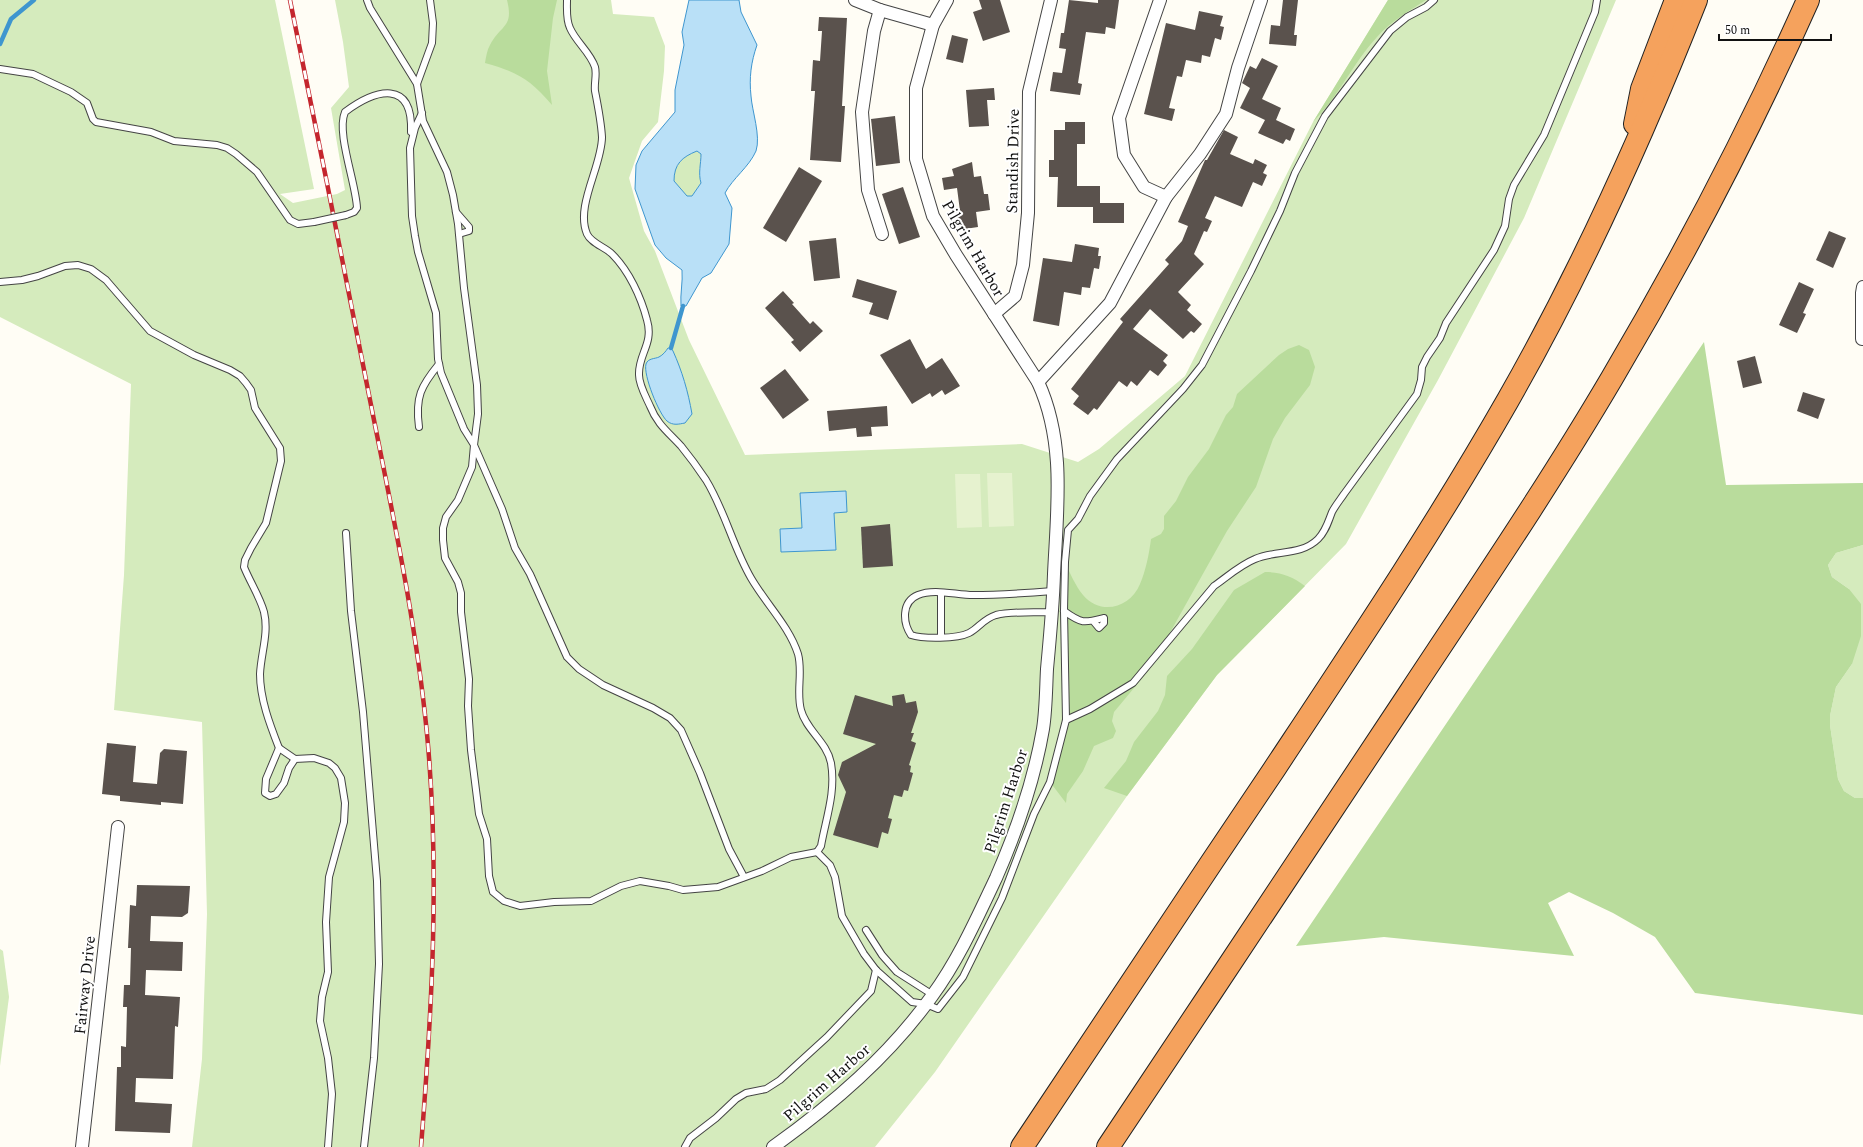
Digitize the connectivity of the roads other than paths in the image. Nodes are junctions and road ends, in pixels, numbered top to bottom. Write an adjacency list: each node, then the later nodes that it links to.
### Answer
1 (367, 0): 17 (lane)
2 (430, 0): 17 (lane)
3 (566, 0): 44 (lane)
4 (856, 0): 14 (street)
5 (947, 0): 15 (street, Pilgrim Harbor)
6 (1052, 0): 27 (street, Standish Drive)
7 (1160, 0): 21 (street)
8 (1261, 0): 21 (street)
9 (1434, 0): 36 (lane)
10 (1597, 0): 40 (lane)
11 (1676, 0): 20 (highway)
12 (1696, 0): 20 (highway)
13 (1808, 0): 55 (highway)
14 (880, 10): 15 (street); 24 (street)
15 (933, 25): 27 (street, Pilgrim Harbor)
16 (0, 69): 19 (lane, bridge)
17 (417, 84): 18 (lane)
18 (422, 113): 19 (lane); 22 (lane)
19 (411, 141): 29 (lane)
20 (1632, 153): 54 (highway)
21 (1166, 197): 30 (street)
22 (455, 210): 23 (lane); 23 (lane)
23 (459, 234): 32 (lane)
24 (882, 234)
25 (0, 282): 41 (lane)
26 (1863, 288): 28 (street)
27 (994, 314): 30 (street, Pilgrim Harbor)
28 (1862, 339)
29 (439, 364): 31 (lane); 32 (lane)
30 (1038, 382): 34 (street, Pilgrim Harbor)
31 (419, 426)
32 (474, 445): 45 (lane); 45 (lane)
33 (346, 534): 51 (lane)
34 (1053, 591): 35 (lane); 37 (street, Pilgrim Harbor)
35 (941, 593): 39 (lane); 39 (lane)
36 (1064, 611): 38 (lane); 40 (lane)
37 (1052, 612): 39 (lane); 48 (street, Pilgrim Harbor)
38 (1094, 622)
39 (941, 637)
40 (1066, 720): 48 (lane)
41 (279, 748): 42 (lane); 42 (lane)
42 (295, 758): 50 (lane)
43 (118, 827): 49 (street, Fairway Drive)
44 (817, 852): 45 (lane); 47 (lane)
45 (744, 877)
46 (866, 930): 48 (lane)
47 (876, 970): 48 (lane); 52 (lane)
48 (930, 1000): 53 (street, Pilgrim Harbor)
49 (82, 1147)
50 (328, 1147)
51 (364, 1147)
52 (685, 1147)
53 (773, 1147)
54 (1022, 1147)
55 (1108, 1147)

